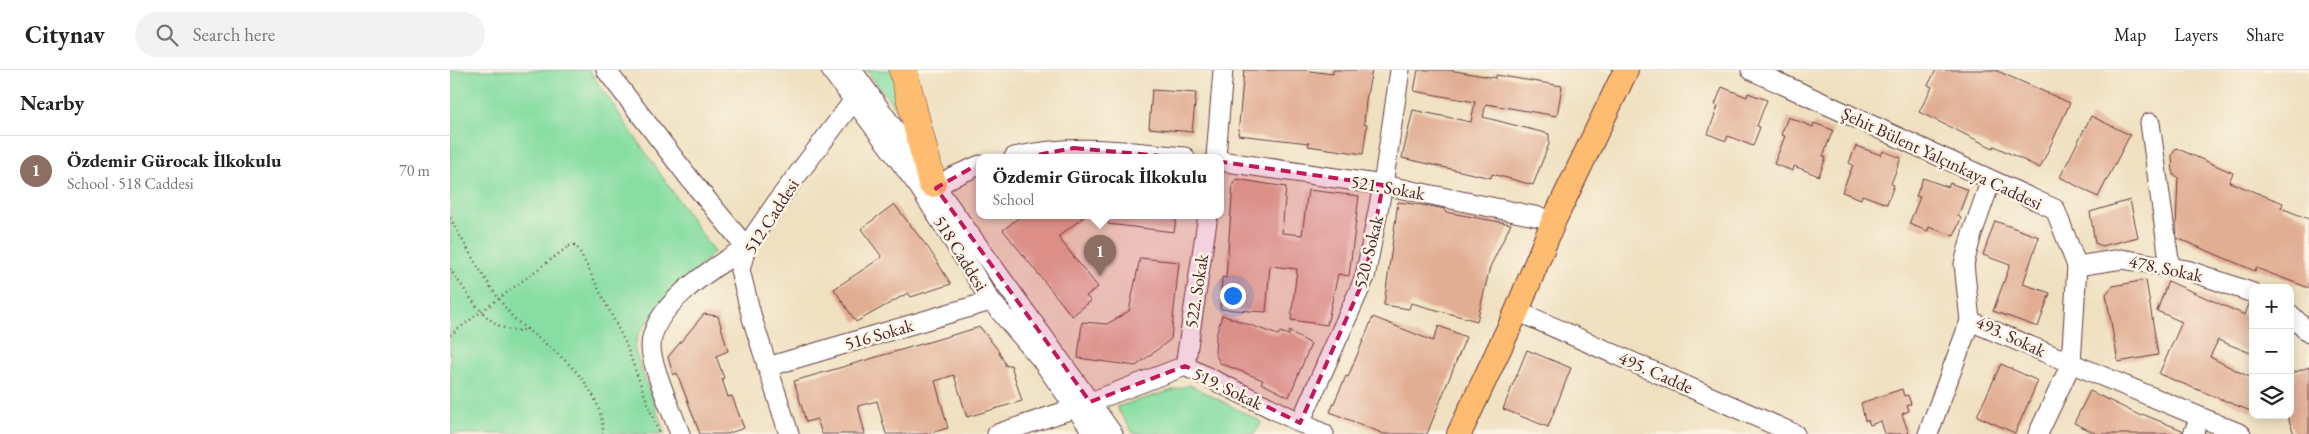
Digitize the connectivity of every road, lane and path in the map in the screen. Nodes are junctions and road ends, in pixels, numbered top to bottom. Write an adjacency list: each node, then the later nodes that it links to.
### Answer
1 (606, 70): 22 (street)
2 (831, 70): 9 (street, 518 Caddesi)
3 (852, 70): 17 (street, 518 Caddesi)
4 (903, 70): 17 (highway)
5 (1223, 70): 13 (street)
6 (1400, 70): 18 (street, 520. Sokak)
7 (1626, 70): 21 (main road)
8 (1751, 70): 16 (street, Şehit Bülent Yalçınkaya Caddesi)
9 (854, 100): 22 (street, 512 Caddesi); 27 (street, 518 Caddesi)
10 (2150, 123): 24 (street)
11 (1034, 154): 12 (street)
12 (1156, 154)
13 (1216, 154)
14 (1224, 162): 18 (street, 521. Sokak)
15 (976, 167): 17 (street)
16 (1992, 180): 23 (street, Şehit Bülent Yalçınkaya Caddesi); 30 (street, 493. Sokak)
17 (934, 185): 37 (street, 518 Caddesi)
18 (1383, 185): 21 (street, 521. Sokak); 38 (street, 520. Sokak)
19 (450, 218): 31 (path)
20 (1207, 219): 35 (street, 522. Sokak)
21 (1554, 220): 28 (main road)
22 (746, 248): 36 (street, 512 Caddesi); 42 (street)
23 (2077, 266): 24 (street, 478. Sokak); 34 (street, Şehit Bülent Yalçınkaya Caddesi)
24 (2170, 267): 26 (street, 478. Sokak)
25 (450, 269): 31 (path)
26 (2249, 292)
27 (991, 301): 36 (street, 516 Sokak); 37 (street, 518 Caddesi)
28 (1517, 310): 48 (main road); 49 (street, 495. Cadde)
29 (2294, 318): 32 (street)
30 (1970, 321): 34 (street, 493. Sokak); 50 (street)
31 (528, 330): 40 (path)
32 (2309, 333)
33 (450, 335): 41 (path, bridge)
34 (2071, 364): 39 (street, 493. Sokak); 51 (street, Şehit Bülent Yalçınkaya Caddesi)
35 (1185, 366): 37 (street, 519. Sokak); 38 (street, 519. Sokak)
36 (767, 367): 43 (street, 512 Caddesi)
37 (1083, 405): 44 (street, 519. Sokak); 45 (street, 518 Caddesi); 46 (street, 518 Caddesi)
38 (1300, 423): 47 (street, 519. Sokak)
39 (2196, 426): 52 (street, 493. Sokak)
40 (603, 434)
41 (659, 434)
42 (680, 434)
43 (789, 434)
44 (997, 434)
45 (1094, 434)
46 (1113, 434)
47 (1324, 434)
48 (1459, 434)
49 (1795, 434)
50 (1928, 434)
51 (2038, 434)
52 (2241, 434)

